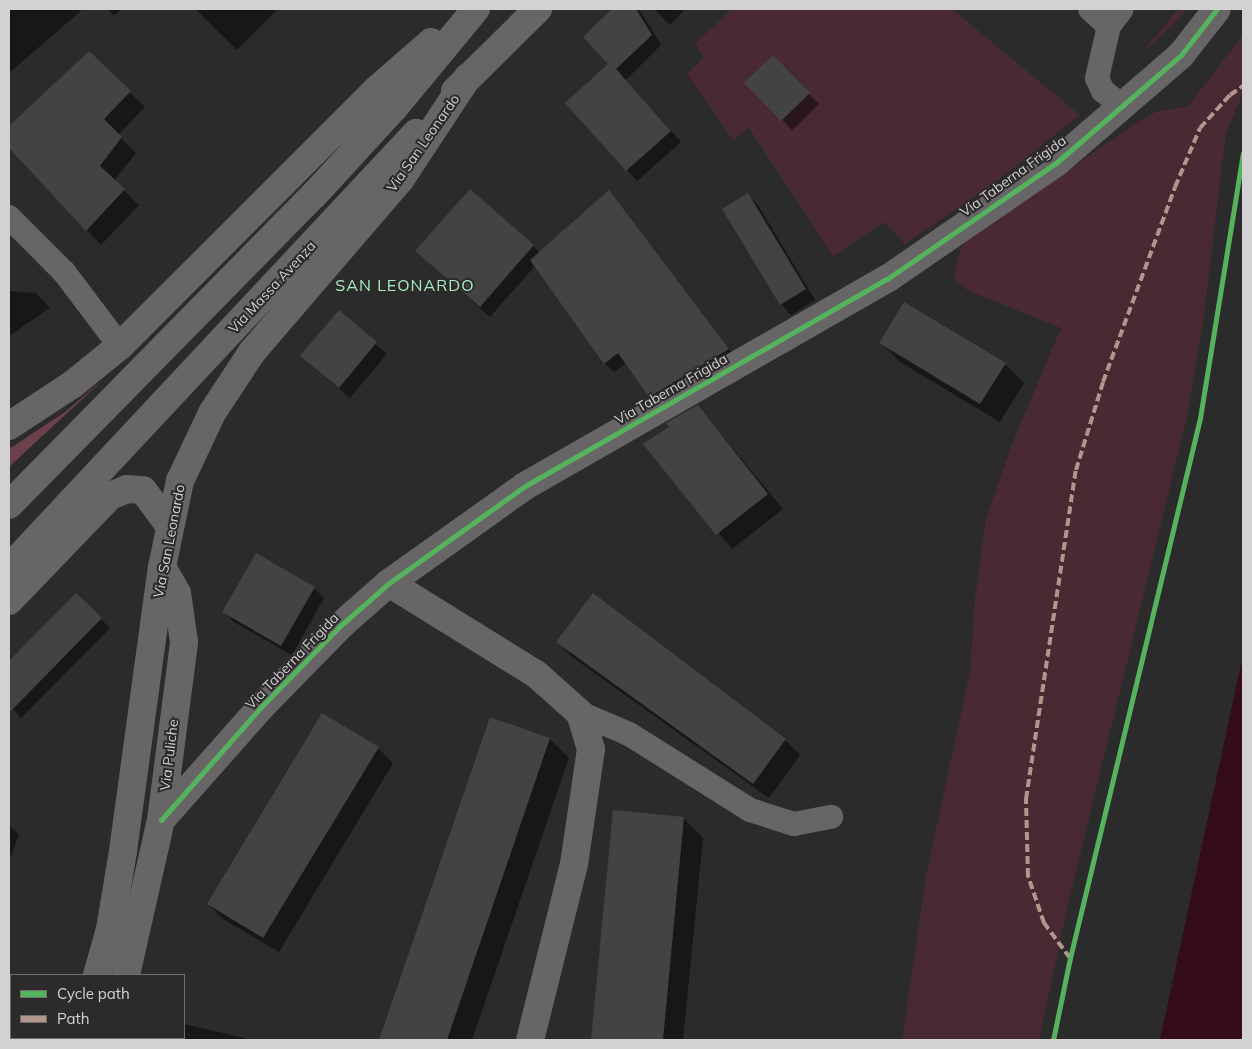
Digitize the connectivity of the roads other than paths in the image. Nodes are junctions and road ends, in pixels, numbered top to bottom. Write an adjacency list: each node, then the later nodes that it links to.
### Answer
1 (470, 9): 10 (main road)
2 (476, 9): 12 (main road)
3 (538, 9): 7 (main road, Via Massa Avenza)
4 (1090, 9): 6 (lane)
5 (1217, 9): 8 (main road, Via Taberna Frigida)
6 (1116, 17): 8 (lane)
7 (468, 77): 13 (main road, Via San Leonardo); 15 (main road, Via Massa Avenza)
8 (1121, 105): 16 (main road, Via Taberna Frigida)
9 (9, 217): 10 (lane)
10 (120, 346): 11 (main road)
11 (9, 426)
12 (9, 505)
13 (169, 524): 14 (main road, Via San Leonardo); 17 (main road)
14 (162, 566): 20 (main road, Via Puliche); 21 (main road, Via San Leonardo)
15 (9, 568)
16 (390, 583): 18 (main road); 20 (main road, Via Taberna Frigida)
17 (9, 601)
18 (580, 714): 19 (lane); 23 (main road)
19 (832, 817)
20 (161, 820): 22 (main road, Via Puliche)
21 (97, 974)
22 (126, 974)
23 (530, 1040)

